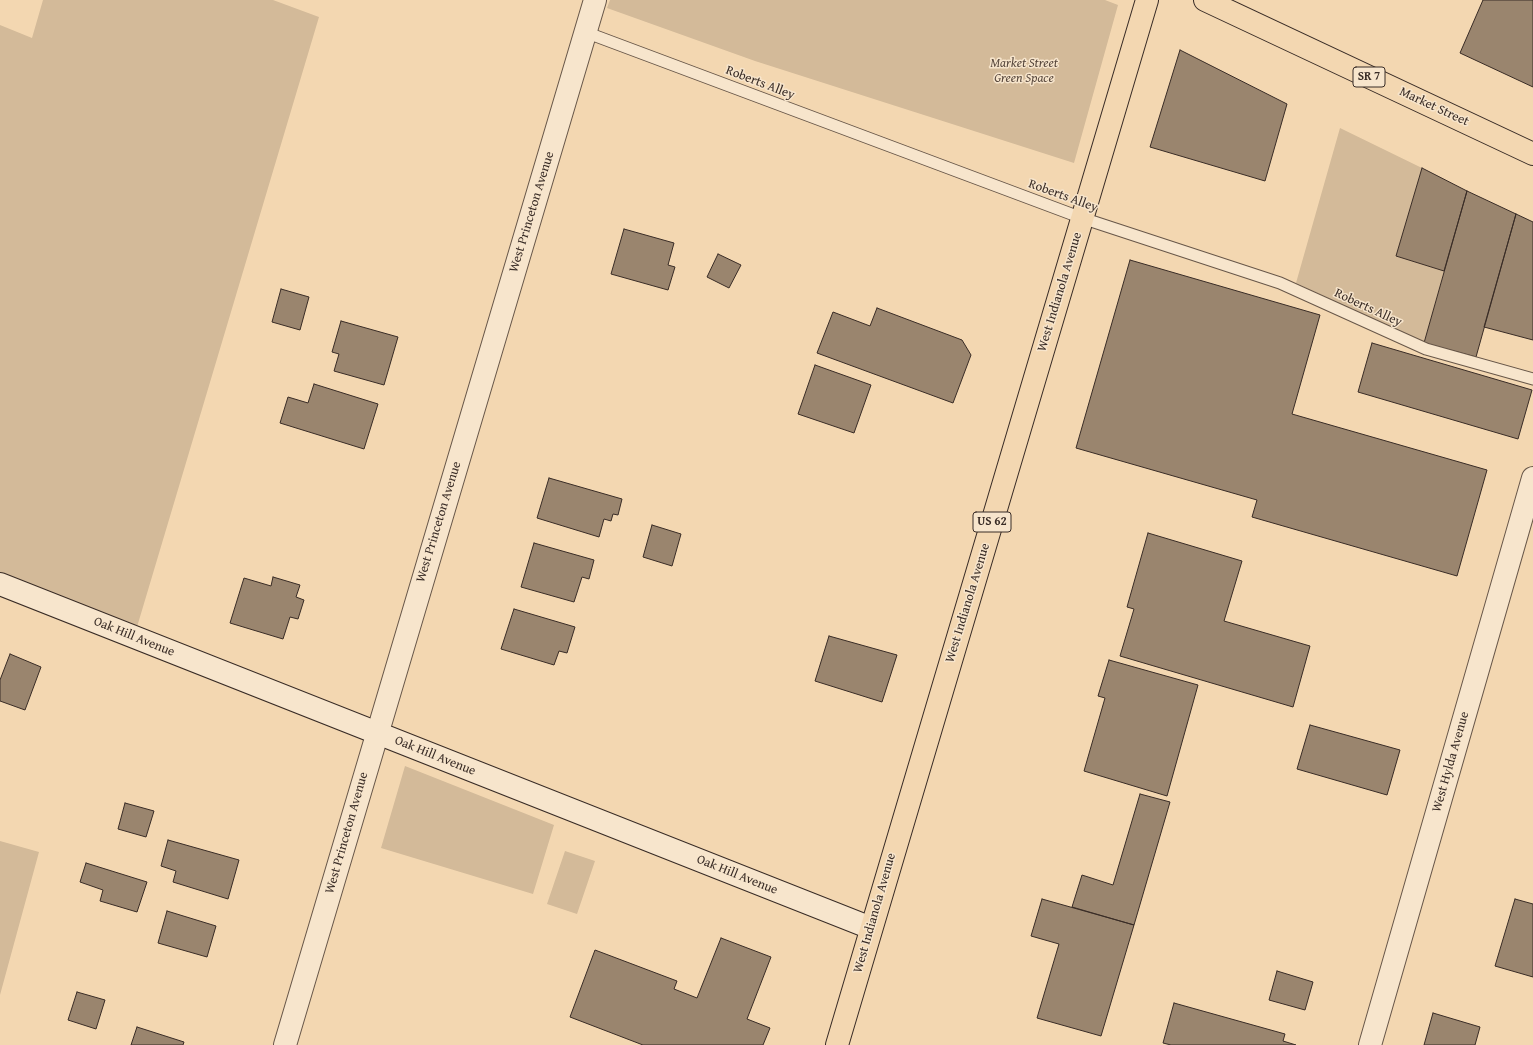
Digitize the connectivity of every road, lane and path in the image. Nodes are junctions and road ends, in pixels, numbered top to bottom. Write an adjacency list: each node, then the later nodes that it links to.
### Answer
1 (595, 0): 4 (street, West Princeton Avenue)
2 (1147, 0): 6 (main road, West Indianola Avenue / US 62)
3 (1205, 0): 5 (main road, Market Street / SR 7)
4 (585, 32): 6 (lane, Roberts Alley); 10 (street, West Princeton Avenue)
5 (1533, 154)
6 (1082, 218): 7 (lane, Roberts Alley); 11 (main road, West Indianola Avenue / US 62)
7 (1533, 379)
8 (1533, 478): 14 (street, West Hylda Avenue)
9 (0, 584): 10 (street, Oak Hill Avenue)
10 (377, 733): 11 (street, Oak Hill Avenue); 12 (street, West Princeton Avenue)
11 (871, 928): 13 (main road, West Indianola Avenue / US 62)
12 (285, 1045)
13 (837, 1045)
14 (1370, 1045)

